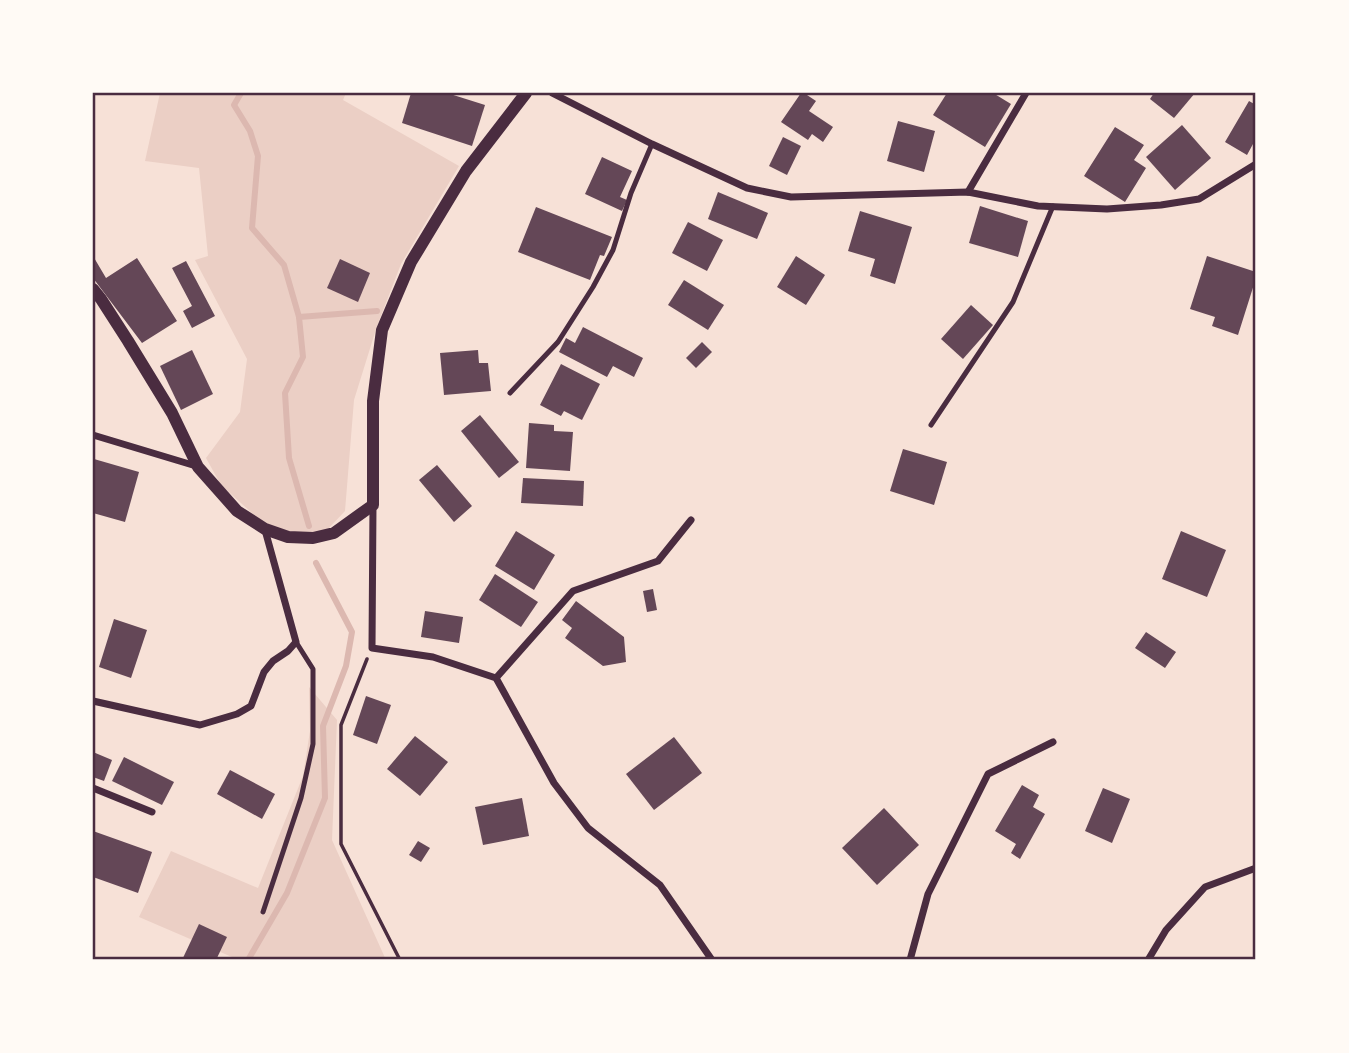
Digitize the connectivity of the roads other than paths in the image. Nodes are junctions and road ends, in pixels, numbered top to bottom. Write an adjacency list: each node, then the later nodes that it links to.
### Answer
1 (526, 93): 13 (street)
2 (552, 93): 4 (street)
3 (1026, 93): 6 (street)
4 (652, 144): 6 (street); 9 (lane)
5 (1256, 164): 7 (street)
6 (968, 192): 7 (street)
7 (1054, 206): 10 (lane)
8 (93, 289): 12 (street)
9 (510, 393)
10 (931, 425)
11 (93, 435): 12 (street)
12 (198, 467): 15 (street)
13 (373, 505): 15 (street); 17 (street)
14 (691, 520): 17 (street)
15 (265, 529): 16 (street)
16 (296, 642): 18 (street); 23 (lane)
17 (496, 678): 24 (street)
18 (93, 701)
19 (1053, 742): 25 (street)
20 (93, 788): 21 (street)
21 (152, 812)
22 (1256, 869): 26 (street)
23 (262, 912)
24 (712, 960)
25 (911, 960)
26 (1147, 960)

